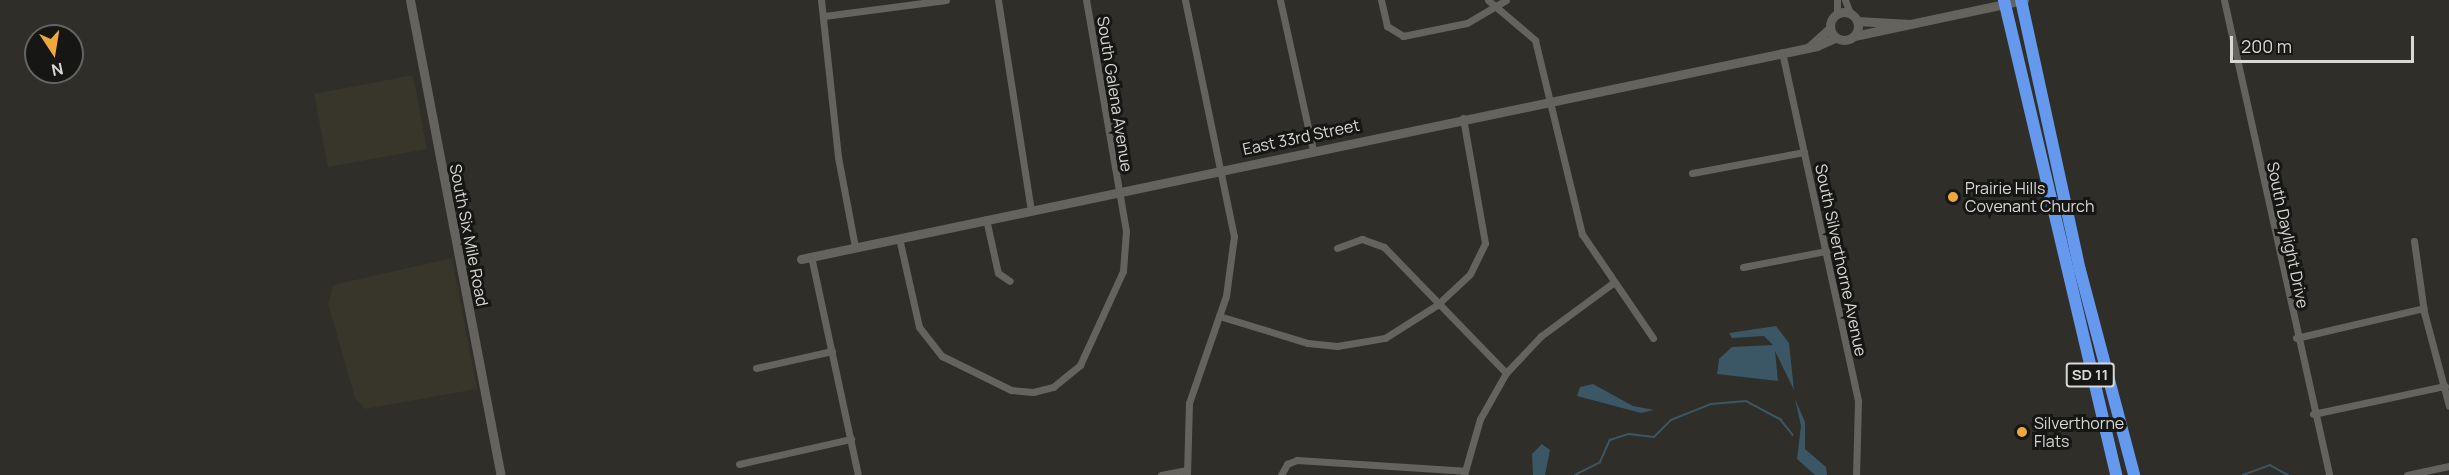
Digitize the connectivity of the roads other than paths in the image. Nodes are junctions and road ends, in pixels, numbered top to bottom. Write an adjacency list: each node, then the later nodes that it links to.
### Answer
1 (410, 0): 63 (street, South Six Mile Road)
2 (821, 0): 20 (street)
3 (946, 0): 15 (street)
4 (998, 0): 35 (street)
5 (1086, 0): 34 (street, South Galena Avenue)
6 (1185, 0): 32 (street)
7 (1280, 0): 30 (street)
8 (1381, 0): 17 (street)
9 (1488, 0): 17 (street)
10 (1506, 0): 17 (street)
11 (1837, 0): 19 (street)
12 (1845, 0): 18 (street)
13 (2022, 0): 16 (street, East 33rd Street); 69 (highway, SD 11)
14 (2224, 0): 51 (street, South Daylight Drive)
15 (910, 2): 20 (street)
16 (2004, 2): 22 (street, East 33rd Street); 68 (highway, SD 11)
17 (1495, 9): 28 (street)
18 (1850, 13): 19 (street); 21 (street)
19 (1837, 14): 23 (street, East 33rd Street)
20 (824, 16): 39 (street)
21 (1857, 21): 22 (street, East 33rd Street); 24 (street)
22 (1911, 24): 24 (street, East 33rd Street)
23 (1830, 28): 25 (street); 26 (street, East 33rd Street)
24 (1854, 36): 25 (street, East 33rd Street)
25 (1835, 38): 26 (street, East 33rd Street)
26 (1809, 46): 27 (street, East 33rd Street)
27 (1782, 52): 28 (street, East 33rd Street); 31 (street, South Silverthorne Avenue)
28 (1552, 98): 29 (street, East 33rd Street); 46 (street)
29 (1463, 118): 30 (street, East 33rd Street); 47 (street)
30 (1313, 150): 32 (street, East 33rd Street)
31 (1804, 152): 33 (street); 41 (street, South Silverthorne Avenue)
32 (1222, 170): 34 (street, East 33rd Street); 49 (street)
33 (1692, 172)
34 (1118, 192): 35 (street, East 33rd Street); 37 (street, South Galena Avenue)
35 (1030, 210): 36 (street, East 33rd Street)
36 (986, 219): 37 (street, East 33rd Street); 45 (street)
37 (899, 238): 39 (street, East 33rd Street)
38 (2414, 241): 48 (street)
39 (855, 247): 42 (street, East 33rd Street)
40 (1337, 248): 47 (street)
41 (1826, 252): 44 (street); 67 (street, South Silverthorne Avenue)
42 (811, 256): 43 (street, East 33rd Street); 52 (street)
43 (801, 259)
44 (1743, 267)
45 (1010, 281)
46 (1613, 284): 50 (street); 54 (street)
47 (1437, 305): 49 (street); 54 (street)
48 (2424, 308): 51 (street); 55 (street)
49 (1219, 316): 61 (street)
50 (1653, 338)
51 (2296, 338): 57 (street, South Daylight Drive)
52 (832, 351): 53 (street); 58 (street)
53 (756, 368)
54 (1506, 373): 62 (street)
55 (2445, 386): 56 (street); 57 (street)
56 (2449, 406)
57 (2313, 414): 70 (street, South Daylight Drive)
58 (851, 439): 59 (street); 64 (street)
59 (739, 464)
60 (2449, 466): 71 (street)
61 (1186, 472): 65 (street)
62 (1465, 473): 66 (street)
63 (501, 475)
64 (858, 475)
65 (1161, 475)
66 (1281, 475)
67 (1856, 475)
68 (2116, 475)
69 (2134, 475)
70 (2329, 475)
71 (2407, 475)

